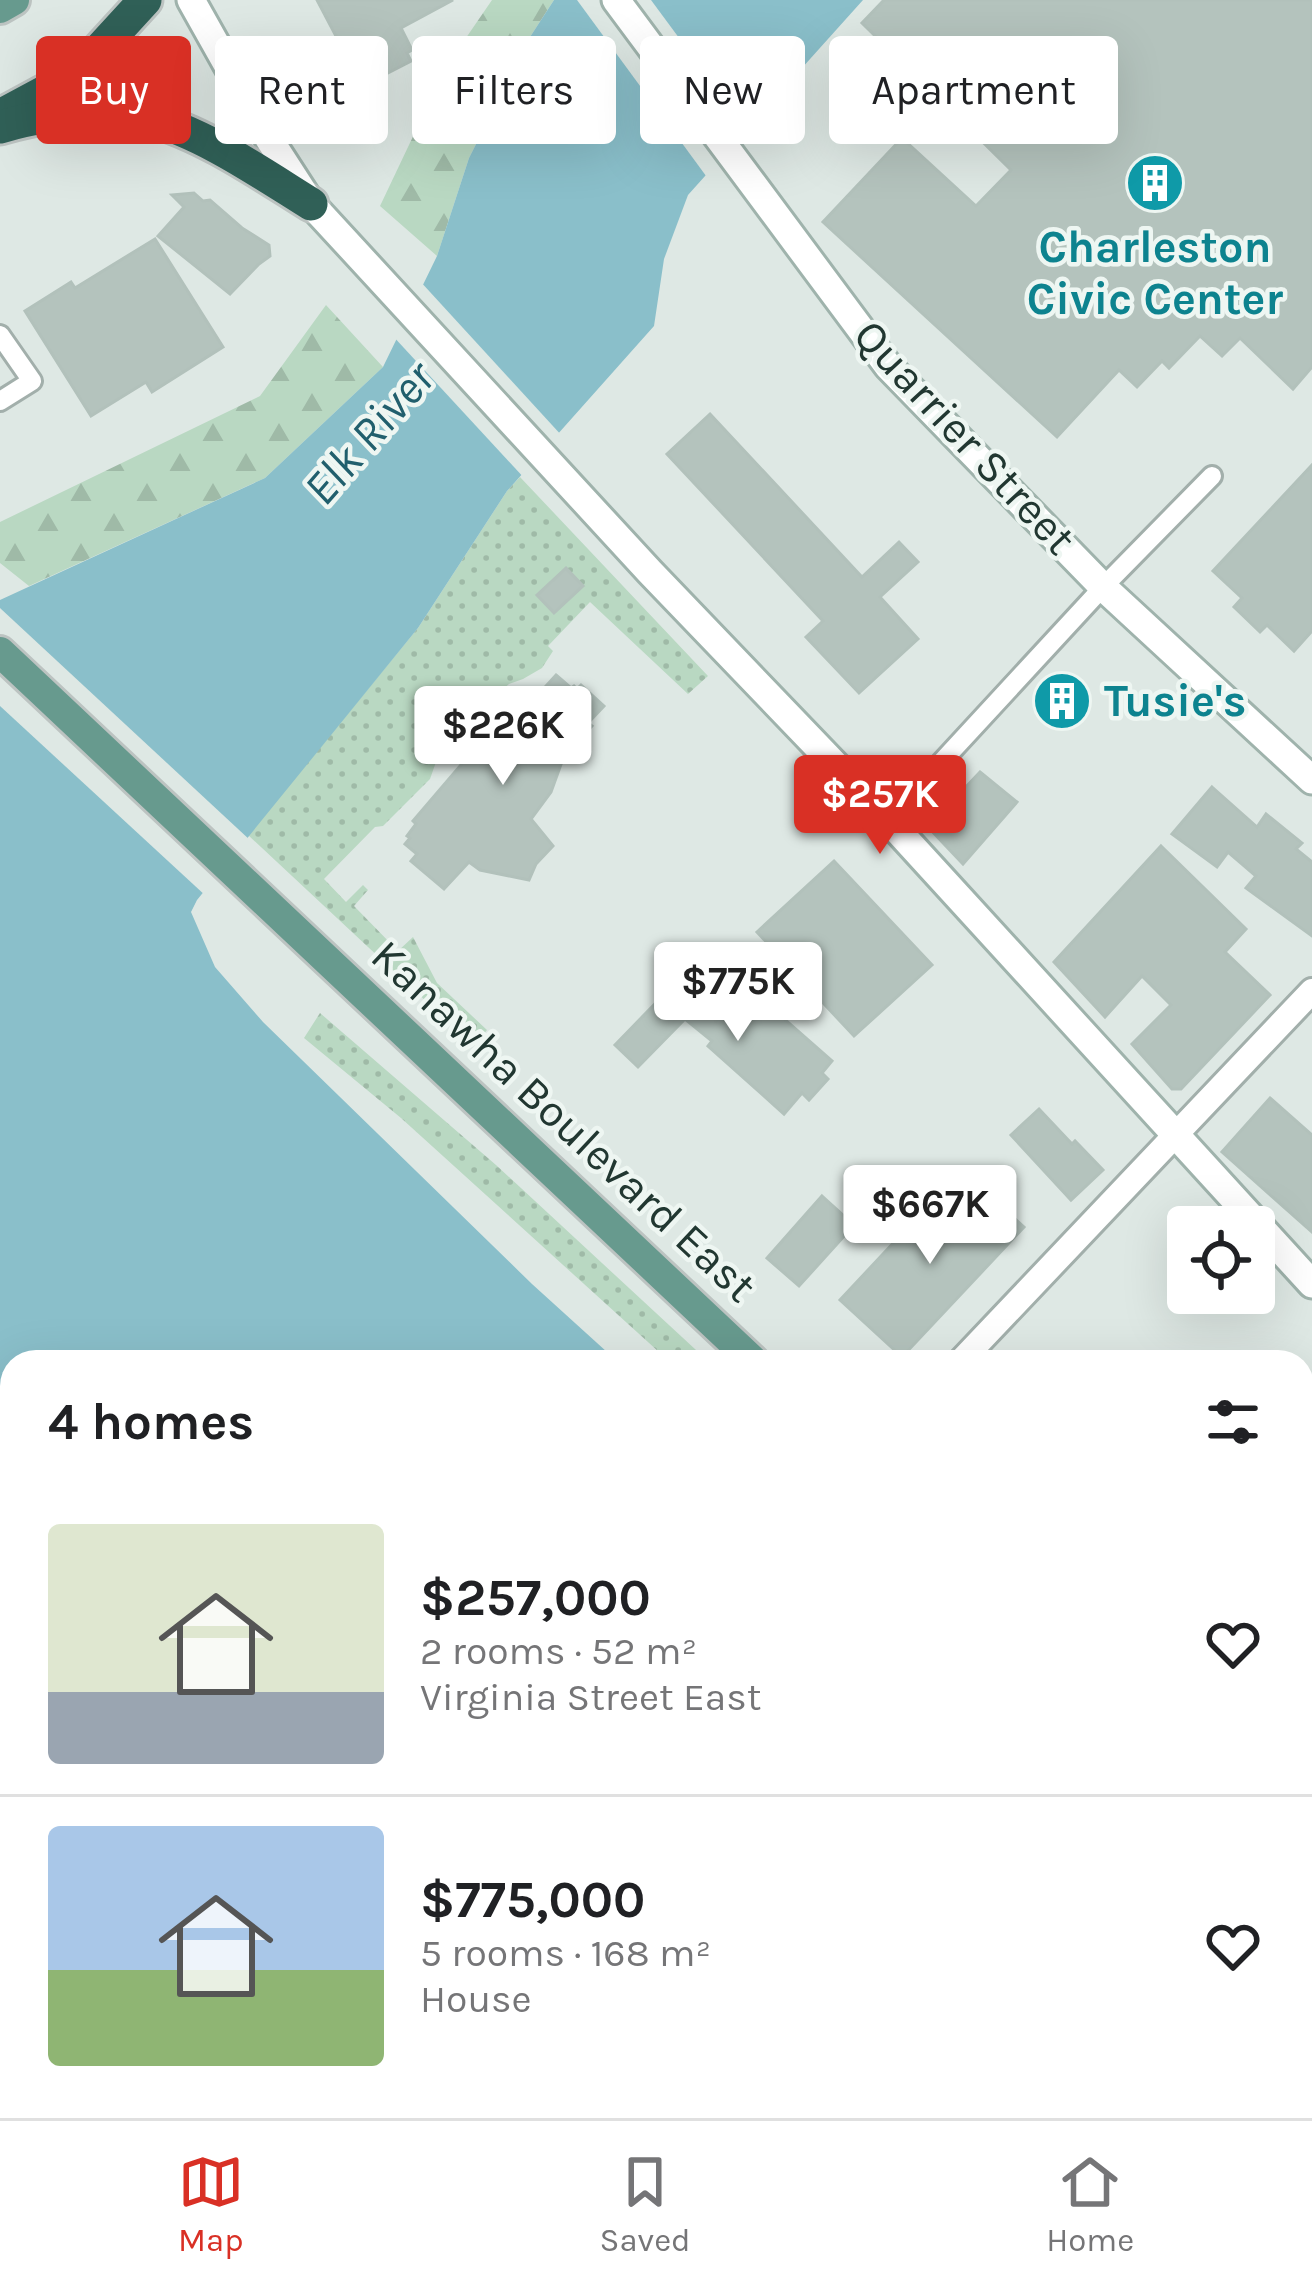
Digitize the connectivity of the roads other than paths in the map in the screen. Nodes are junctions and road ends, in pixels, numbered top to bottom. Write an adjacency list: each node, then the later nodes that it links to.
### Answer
1 (14, 0): 5 (main road)
2 (145, 0): 6 (highway)
3 (191, 0): 8 (main road)
4 (616, 0): 12 (main road, Quarrier Street)
5 (0, 8)
6 (0, 116)
7 (0, 127): 8 (highway)
8 (311, 204): 15 (main road)
9 (0, 335): 10 (street)
10 (0, 400)
11 (1212, 476): 12 (street)
12 (1103, 587): 14 (main road, Quarrier Street); 15 (street)
13 (0, 652): 19 (main road, Kanawha Boulevard East)
14 (1312, 780)
15 (888, 820): 17 (main road)
16 (1312, 991): 17 (street)
17 (1175, 1133): 18 (main road); 20 (street)
18 (1312, 1284)
19 (741, 1350)
20 (971, 1350)

